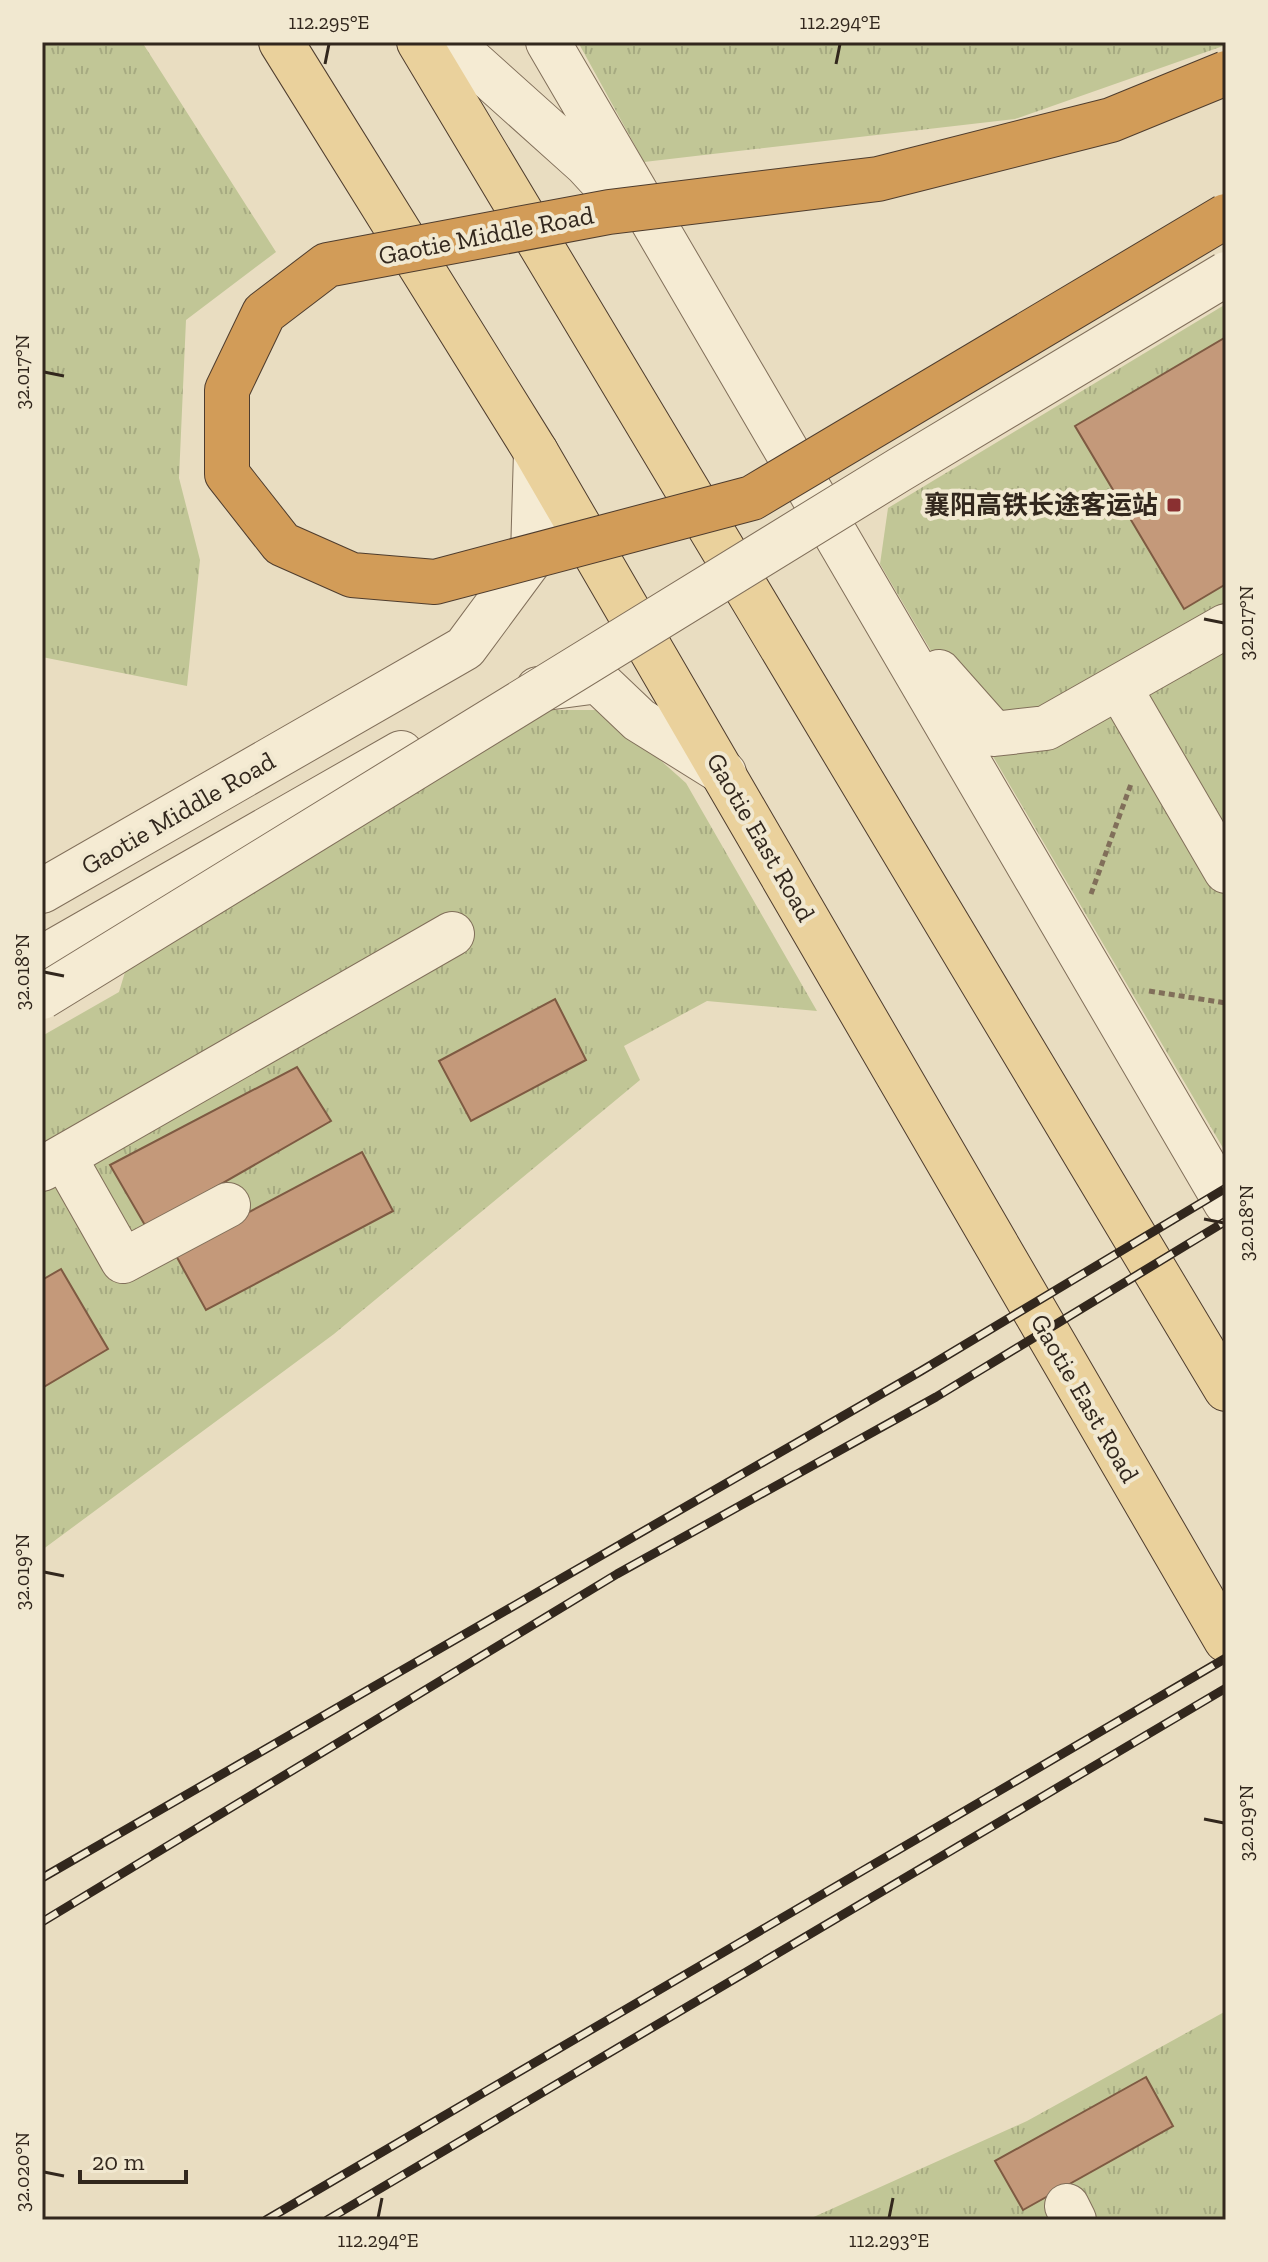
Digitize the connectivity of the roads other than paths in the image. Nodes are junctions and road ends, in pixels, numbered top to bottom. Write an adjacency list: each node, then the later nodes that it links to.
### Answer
1 (281, 42): 10 (main road, Gaotie East Road)
2 (419, 42): 24 (main road)
3 (450, 42): 7 (street)
4 (548, 42): 7 (street)
5 (1226, 73): 9 (highway, Gaotie Middle Road, bridge)
6 (1226, 216): 9 (highway, Gaotie Middle Road, bridge)
7 (679, 266): 12 (street)
8 (1226, 274): 11 (street, bridge)
9 (871, 427): 11 (street)
10 (536, 452): 15 (main road, Gaotie East Road); 17 (street, Gaotie Middle Road)
11 (899, 470): 20 (street, bridge)
12 (860, 576): 14 (street); 22 (street)
13 (1226, 626): 14 (street)
14 (1119, 687): 16 (street)
15 (724, 773): 19 (street); 25 (main road, Gaotie East Road)
16 (1226, 871)
17 (42, 891)
18 (452, 934): 21 (street)
19 (42, 958)
20 (42, 997)
21 (53, 1163): 23 (street)
22 (1226, 1203)
23 (228, 1205)
24 (1226, 1389)
25 (1226, 1640)

